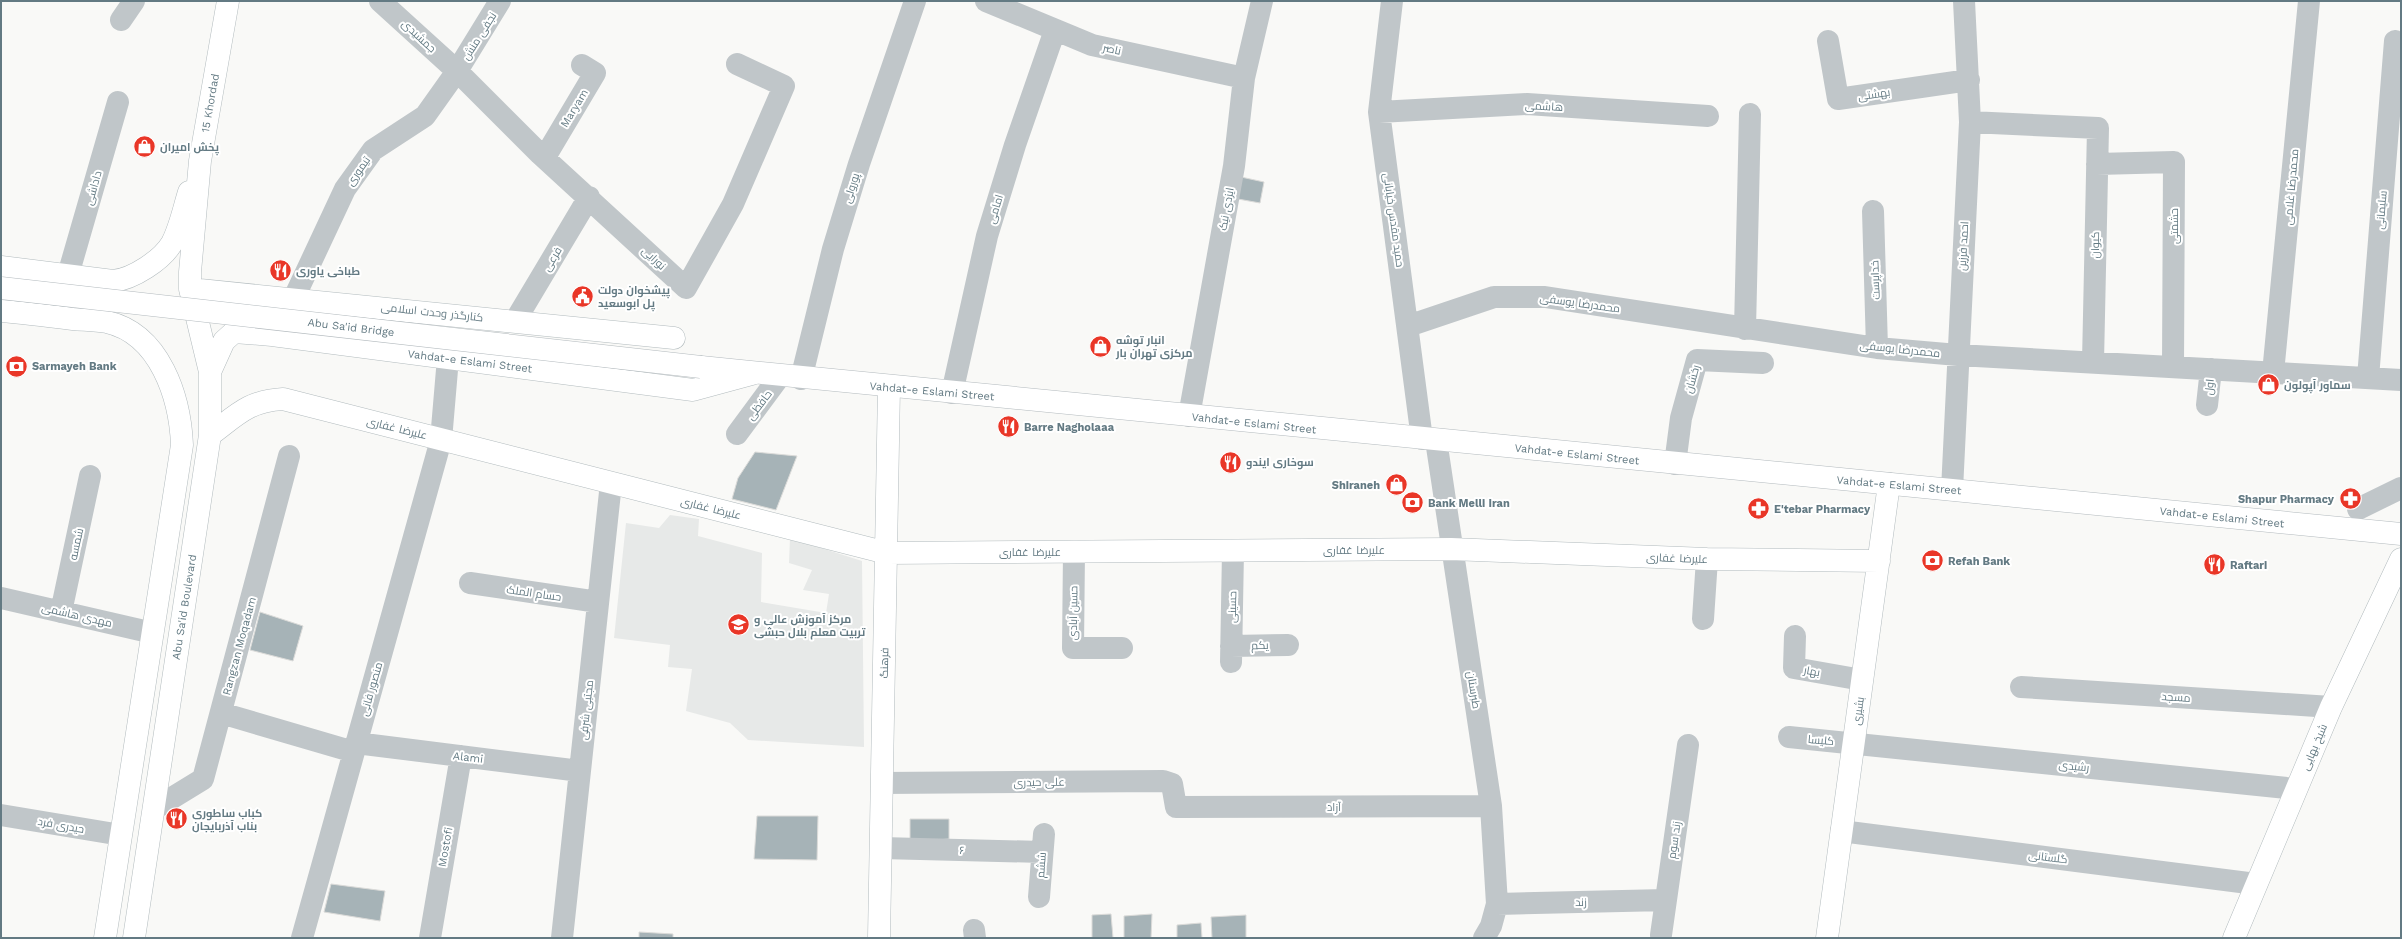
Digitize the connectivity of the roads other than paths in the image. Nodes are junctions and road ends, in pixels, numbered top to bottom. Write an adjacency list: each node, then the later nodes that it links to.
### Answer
1 (134, 1): 11 (street)
2 (228, 1): 26 (main road, 15 Khordad)
3 (380, 1): 17 (street, جمشیدی)
4 (500, 1): 17 (street, نجفی منش)
5 (915, 1): 54 (street, پورولی)
6 (986, 1): 12 (street, ناصر)
7 (1262, 1): 18 (street, ایزدی نیک)
8 (1392, 1): 21 (street, حمید مقدس خیابانی)
9 (1964, 1): 19 (street, احمد فرزین)
10 (2309, 1): 51 (street, محمدرضا غلامی)
11 (121, 20)
12 (1056, 30): 18 (street, ناصر); 58 (street, امامی)
13 (1828, 41): 19 (street, بهشتی)
14 (2394, 41): 55 (street, سلیمانی)
15 (737, 64): 28 (street, نورایی)
16 (582, 65): 25 (street, Maryam)
17 (457, 72): 25 (street, نورایی); 35 (street, تیموری)
18 (1244, 78): 60 (street, ایزدی نیک)
19 (1969, 80): 24 (street, احمد فرزین)
20 (118, 102): 31 (street, داداشی)
21 (1380, 112): 23 (street, هاشمی); 38 (street, حمید مقدس خیابانی)
22 (1750, 114): 39 (street)
23 (1708, 116)
24 (1970, 122): 27 (street, کیوان); 43 (street, احمد فرزین)
25 (544, 157): 28 (street, نورایی)
26 (200, 161): 31 (main road); 32 (main road, 15 Khordad)
27 (2097, 164): 45 (street, کیوان); 48 (street, حشمتی)
28 (589, 197): 37 (street, فرعی)
29 (1873, 211): 42 (street, خداپرست)
30 (1, 267): 31 (main road)
31 (68, 275)
32 (190, 283): 34 (main road, کنارگذر وحدت اسلامی); 50 (main road, Abu Sa'id Boulevard)
33 (1, 288): 47 (main road, Abu Sa'id Bridge, bridge)
34 (231, 292): 35 (main road, کنارگذر وحدت اسلامی); 40 (main road)
35 (294, 298): 37 (main road, کنارگذر وحدت اسلامی)
36 (1, 311): 86 (main road)
37 (515, 321): 41 (main road, کنارگذر وحدت اسلامی)
38 (1408, 326): 39 (street, محمدرضا یوسفی); 64 (street, حمید مقدس خیابانی)
39 (1745, 329): 42 (street, محمدرضا یوسفی)
40 (234, 332): 44 (main road, Vahdat-e Eslami Street); 50 (main road)
41 (674, 338)
42 (1877, 348): 43 (street, محمدرضا یوسفی)
43 (1958, 355): 45 (street, محمدرضا یوسفی); 71 (street, احمد فرزین)
44 (448, 358): 52 (main road, Vahdat-e Eslami Street); 63 (street, منصور فانی)
45 (2093, 362): 48 (street, محمدرضا یوسفی)
46 (1763, 363): 66 (street, رخشان)
47 (701, 367): 52 (main road, Vahdat-e Eslami Street)
48 (2173, 367): 49 (street, محمدرضا یوسفی)
49 (2211, 369): 51 (street, محمدرضا یوسفی); 59 (street, اول)
50 (210, 372): 62 (main road, Abu Sa'id Boulevard)
51 (2273, 373): 55 (street, محمدرضا یوسفی)
52 (752, 374): 53 (main road, Vahdat-e Eslami Street)
53 (780, 376): 54 (main road, Vahdat-e Eslami Street); 61 (street, حافظی)
54 (801, 378): 57 (main road, Vahdat-e Eslami Street)
55 (2368, 378): 56 (street, محمدرضا یوسفی)
56 (2401, 380)
57 (889, 387): 58 (main road, Vahdat-e Eslami Street); 77 (main road, فرهنگ)
58 (952, 393): 60 (main road, Vahdat-e Eslami Street)
59 (2207, 405)
60 (1189, 416): 64 (main road, Vahdat-e Eslami Street)
61 (737, 434)
62 (210, 435): 63 (main road, علیرضا غفاری); 105 (main road, Abu Sa'id Boulevard)
63 (441, 440): 68 (main road, علیرضا غفاری); 98 (street, منصور فانی)
64 (1429, 440): 66 (main road, Vahdat-e Eslami Street); 74 (street, طبرستان)
65 (289, 456): 94 (street, Rangzan Moqadam)
66 (1675, 464): 69 (main road, Vahdat-e Eslami Street)
67 (90, 476): 84 (street, شمسه)
68 (611, 482): 77 (main road, علیرضا غفاری); 83 (street, مجتبی شرفی)
69 (1890, 484): 71 (main road, Vahdat-e Eslami Street); 80 (main road, بشیری)
70 (2401, 488): 72 (street)
71 (1952, 490): 73 (main road, Vahdat-e Eslami Street)
72 (2358, 509)
73 (2401, 534)
74 (1451, 549): 75 (main road, علیرضا غفاری); 78 (main road, علیرضا غفاری); 103 (street, طبرستان)
75 (1232, 551): 76 (main road, علیرضا غفاری); 90 (street, حسینی)
76 (1074, 552): 77 (main road, علیرضا غفاری); 89 (street, حسین آبادی)
77 (886, 553): 101 (main road, فرهنگ)
78 (1707, 559): 80 (main road, علیرضا غفاری); 85 (street)
79 (2401, 559): 93 (main road, شیخ بهایی)
80 (1879, 561): 91 (main road, بشیری)
81 (470, 583): 83 (street, حسام الملک)
82 (1, 598): 84 (street, مهدی هاشمی)
83 (598, 602): 100 (street, مجتبی شرفی)
84 (61, 612): 86 (street, مهدی هاشمی)
85 (1703, 619)
86 (153, 633): 108 (main road)
87 (1795, 636): 91 (street, بهار)
88 (1288, 645): 90 (street, یکم)
89 (1122, 648)
90 (1231, 654)
91 (1862, 680): 96 (main road, بشیری)
92 (2021, 687): 93 (street, مسجد)
93 (2331, 707): 102 (main road, شیخ بهایی)
94 (221, 713): 98 (street, Alami); 105 (street, Rangzan Moqadam)
95 (1789, 737): 96 (street, کلیسا)
96 (1853, 743): 102 (street, رشیدی); 107 (main road, بشیری)
97 (1688, 745): 113 (street, زند سوم)
98 (355, 747): 99 (street, Alami); 118 (street, منصور فانی)
99 (461, 756): 100 (street, Alami); 119 (street, Mostofi)
100 (580, 771): 120 (street, مجتبی شرفی)
101 (882, 783): 104 (street, علی حیدری); 110 (main road, فرهنگ)
102 (2296, 789): 111 (main road, شیخ بهایی)
103 (1491, 806): 104 (street, آزاد); 114 (street, طبرستان)
104 (1176, 807)
105 (154, 809): 117 (main road, Abu Sa'id Boulevard)
106 (1, 815): 108 (street, حیدری فرد)
107 (1841, 831): 111 (street, گلستانی); 123 (main road, بشیری)
108 (121, 835): 116 (main road)
109 (1043, 843): 110 (street, ۶); 112 (street, ششم)
110 (881, 848): 121 (main road, فرهنگ)
111 (2256, 884): 124 (main road, شیخ بهایی)
112 (1039, 897)
113 (1666, 900): 114 (street, زند); 115 (street, زند سوم)
114 (1497, 904): 122 (street, طبرستان)
115 (1661, 935)
116 (105, 938)
117 (134, 938)
118 (302, 938)
119 (430, 938)
120 (562, 938)
121 (879, 938)
122 (1484, 938)
123 (1827, 938)
124 (2234, 938)

